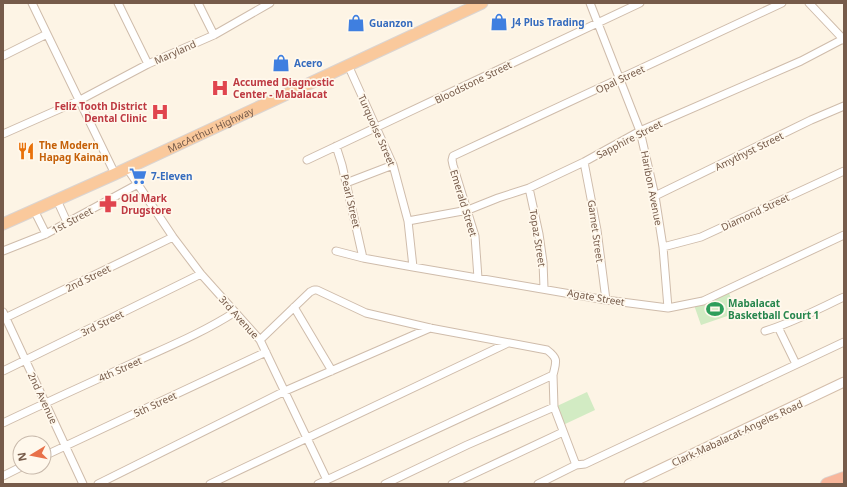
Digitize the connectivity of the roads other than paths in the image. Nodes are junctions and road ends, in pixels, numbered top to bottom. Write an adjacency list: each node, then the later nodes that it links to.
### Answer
1 (32, 3): 11 (street)
2 (118, 3): 15 (street)
3 (198, 3): 12 (street)
4 (270, 3): 12 (street, Maryland)
5 (482, 3): 16 (highway, MacArthur Highway)
6 (590, 3): 10 (street, Haribon Avenue)
7 (640, 3): 10 (street, Bloodstone Street)
8 (782, 3): 17 (street, Opal Street)
9 (809, 3): 13 (street)
10 (598, 22): 17 (street, Haribon Avenue); 20 (street, Bloodstone Street)
11 (47, 34): 14 (street); 18 (street)
12 (214, 35): 15 (street, Maryland)
13 (844, 40): 21 (street, Sapphire Street)
14 (3, 56)
15 (148, 64): 18 (street, Maryland)
16 (348, 65): 20 (street, Turquoise Street); 28 (highway, MacArthur Highway)
17 (620, 79): 21 (street, Haribon Avenue); 24 (street, Opal Street)
18 (80, 100): 22 (street, Maryland); 30 (street)
19 (844, 106): 34 (street, Amythyst Street)
20 (376, 128): 23 (street, Bloodstone Street); 27 (street, Turquoise Street)
21 (640, 131): 26 (street, Sapphire Street); 34 (street, Haribon Avenue)
22 (3, 134)
23 (336, 146): 25 (street, Bloodstone Street); 31 (street, Pearl Street)
24 (457, 155): 37 (street, Emerald Street)
25 (307, 160)
26 (584, 162): 33 (street, Sapphire Street); 53 (street, Garnet Street)
27 (393, 165): 31 (street); 38 (street, Turquoise Street)
28 (127, 168): 30 (highway, MacArthur Highway); 32 (street, 3rd Avenue)
29 (844, 171): 44 (street, Diamond Street)
30 (115, 174): 35 (highway, MacArthur Highway)
31 (346, 183): 47 (street, Pearl Street)
32 (138, 184): 39 (street, 1st Street); 43 (street, 3rd Avenue)
33 (529, 188): 37 (street, Sapphire Street); 51 (street, Topaz Street)
34 (655, 196): 44 (street, Haribon Avenue)
35 (57, 200): 36 (highway, MacArthur Highway); 39 (street)
36 (34, 210): 40 (highway, MacArthur Highway); 41 (street)
37 (468, 210): 38 (street, Sapphire Street); 50 (street, Emerald Street)
38 (408, 221): 48 (street, Turquoise Street)
39 (67, 222): 41 (street, 1st Street)
40 (3, 224)
41 (46, 234): 45 (street, 1st Street)
42 (844, 235): 55 (street, Agate Street)
43 (173, 237): 49 (street, 3rd Avenue); 57 (street, 2nd Street)
44 (663, 247): 55 (street, Haribon Avenue)
45 (3, 251)
46 (336, 251): 47 (street, Agate Street)
47 (363, 258): 48 (street, Agate Street)
48 (413, 267): 50 (street, Agate Street)
49 (201, 274): 56 (street, 3rd Avenue); 65 (street, 3rd Street)
50 (478, 278): 51 (street, Agate Street)
51 (544, 288): 53 (street, Agate Street)
52 (844, 296): 58 (street)
53 (606, 300): 55 (street, Agate Street)
54 (294, 307): 59 (street); 61 (street); 68 (street)
55 (668, 308)
56 (235, 312): 61 (street, 3rd Avenue); 72 (street, 4th Street)
57 (4, 316): 65 (street, 2nd Avenue)
58 (778, 327): 60 (street); 66 (street)
59 (430, 328): 63 (street); 68 (street)
60 (765, 331)
61 (260, 340): 64 (street, 3rd Avenue)
62 (844, 342): 66 (street)
63 (508, 343): 69 (street); 76 (street)
64 (266, 352): 71 (street, 3rd Avenue); 77 (street, 5th Street)
65 (25, 361): 67 (street, 3rd Street); 72 (street, 2nd Avenue)
66 (796, 364): 79 (street)
67 (3, 371)
68 (332, 371): 71 (street)
69 (553, 375): 73 (street); 83 (street)
70 (844, 382): 91 (main road, Clark-Mabalacat-Angeles Road)
71 (285, 391): 76 (street, 3rd Avenue); 85 (street)
72 (45, 403): 74 (street, 4th Street); 77 (street, 2nd Avenue)
73 (554, 407): 75 (street); 88 (street)
74 (3, 423)
75 (563, 432): 79 (street); 89 (street)
76 (307, 439): 83 (street, 3rd Avenue); 86 (street)
77 (65, 446): 78 (street, 5th Street); 84 (street, 2nd Avenue)
78 (52, 452)
79 (576, 465): 90 (street)
80 (12, 472): 81 (street)
81 (3, 476)
82 (844, 478): 92 (highway)
83 (327, 480): 87 (street)
84 (83, 484)
85 (98, 484)
86 (210, 484)
87 (318, 484)
88 (385, 484)
89 (452, 484)
90 (538, 484)
91 (629, 484)
92 (827, 484)

